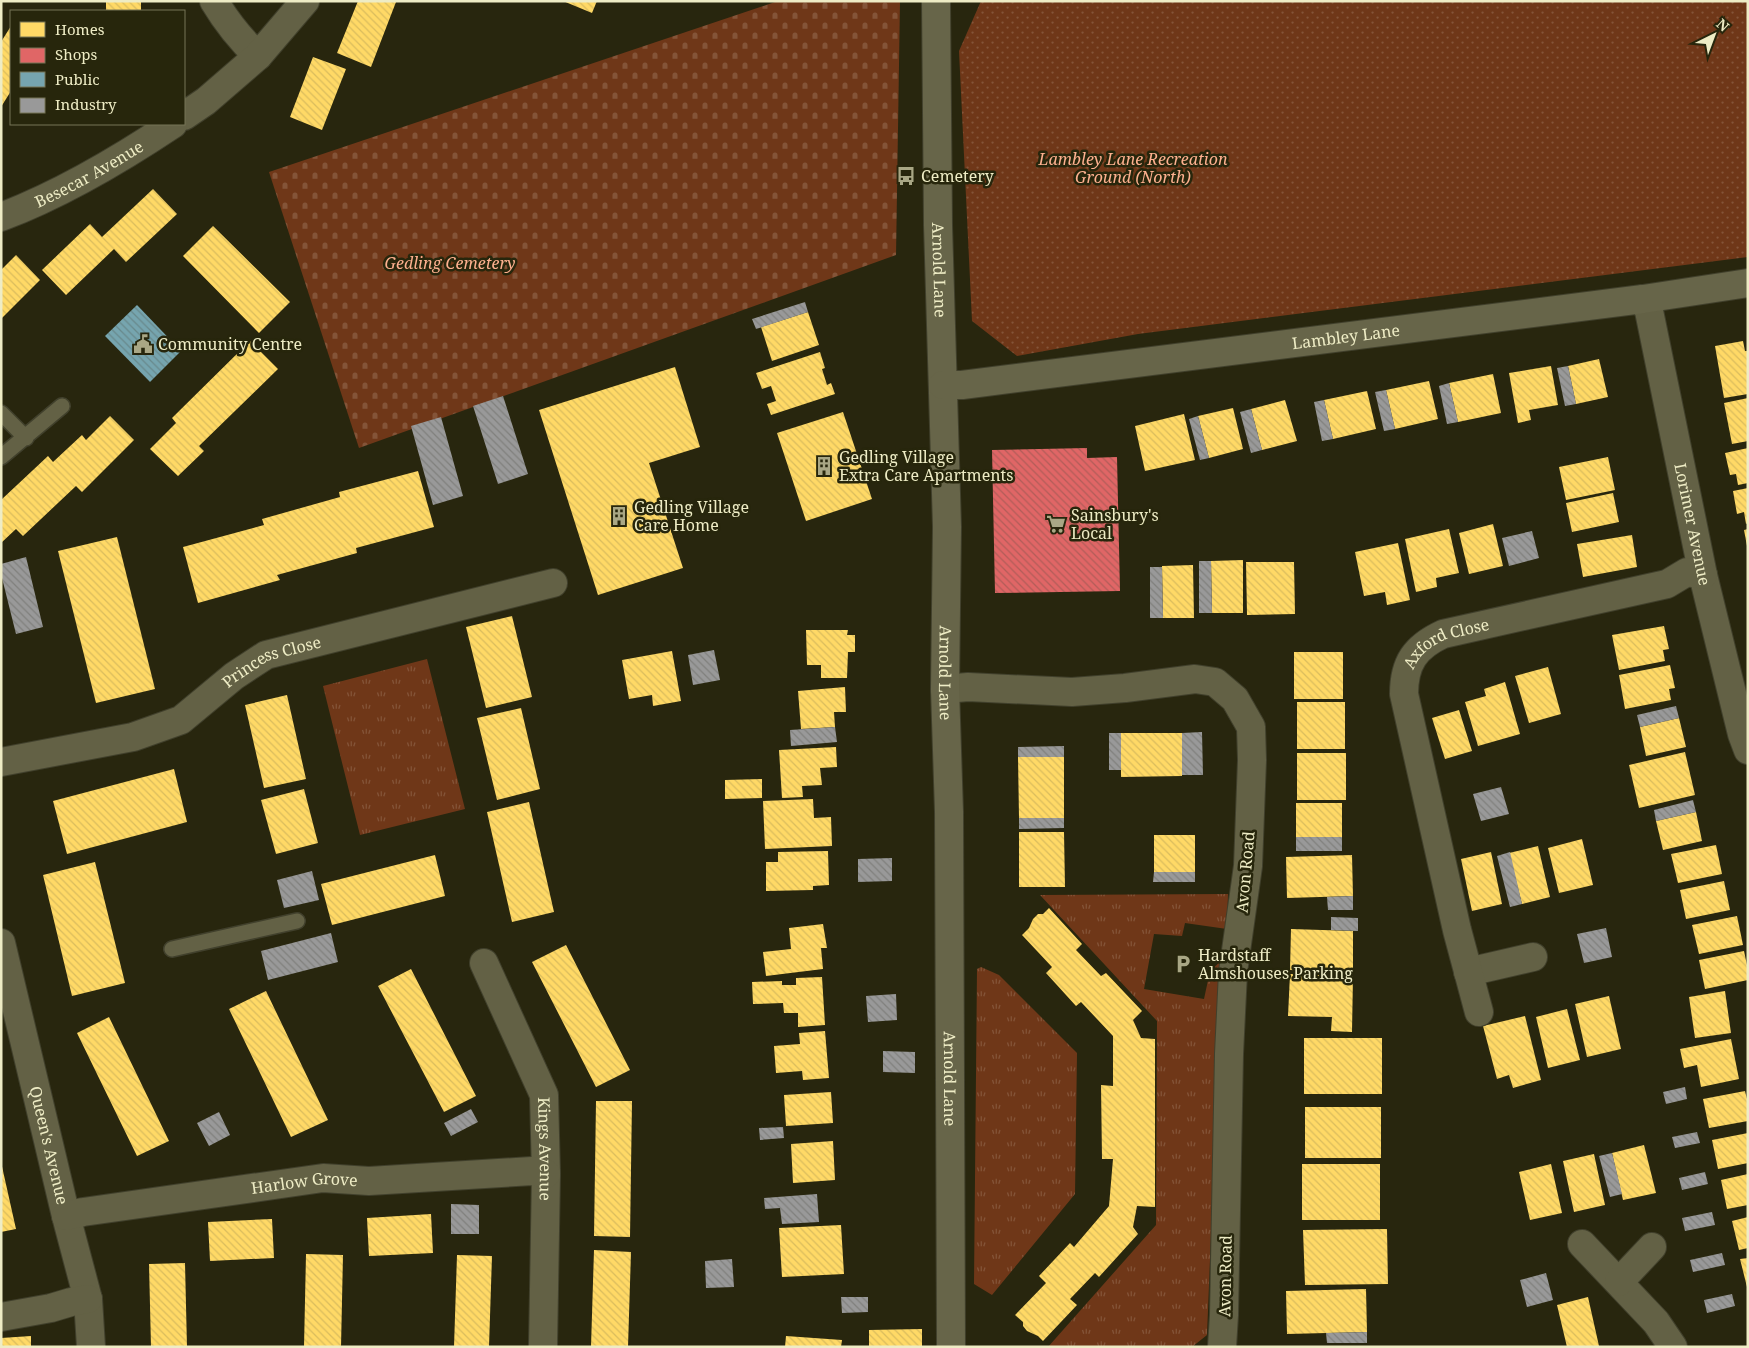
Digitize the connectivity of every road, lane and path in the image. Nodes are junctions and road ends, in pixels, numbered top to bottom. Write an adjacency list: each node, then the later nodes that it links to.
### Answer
1 (214, 1): 4 (street)
2 (305, 1): 4 (street)
3 (936, 1): 10 (street, Arnold Lane)
4 (258, 56): 5 (street)
5 (185, 115)
6 (172, 125): 7 (street, Besecar Avenue)
7 (1, 217)
8 (1748, 283): 9 (street, Lambley Lane)
9 (1643, 299): 10 (street, Lambley Lane); 15 (street, Lorimer Avenue)
10 (943, 385): 17 (street, Arnold Lane)
11 (62, 406): 13 (lane)
12 (1, 413): 13 (lane)
13 (26, 438): 14 (lane)
14 (1, 457)
15 (1703, 575): 18 (street, Lorimer Avenue); 25 (street, Axford Close)
16 (553, 583): 19 (street, Princess Close)
17 (944, 689): 37 (street, Arnold Lane); 38 (street, Avon Road)
18 (1748, 750)
19 (1, 762)
20 (297, 921): 22 (lane)
21 (1, 943): 26 (street, Queen's Avenue)
22 (172, 949)
23 (1533, 957): 25 (street)
24 (484, 963): 28 (street, Kings Avenue)
25 (1468, 972): 27 (street, Axford Close)
26 (9, 1009): 29 (street, Queen's Avenue)
27 (1479, 1012)
28 (546, 1174): 29 (street, Harlow Grove); 36 (street, Kings Avenue)
29 (66, 1216): 33 (street, Queen's Avenue)
30 (1582, 1244): 32 (street)
31 (1652, 1247): 32 (street)
32 (1619, 1282): 39 (street)
33 (88, 1299): 34 (street); 35 (street, Queen's Avenue)
34 (1, 1318)
35 (91, 1347)
36 (543, 1347)
37 (951, 1347)
38 (1222, 1347)
39 (1672, 1347)

